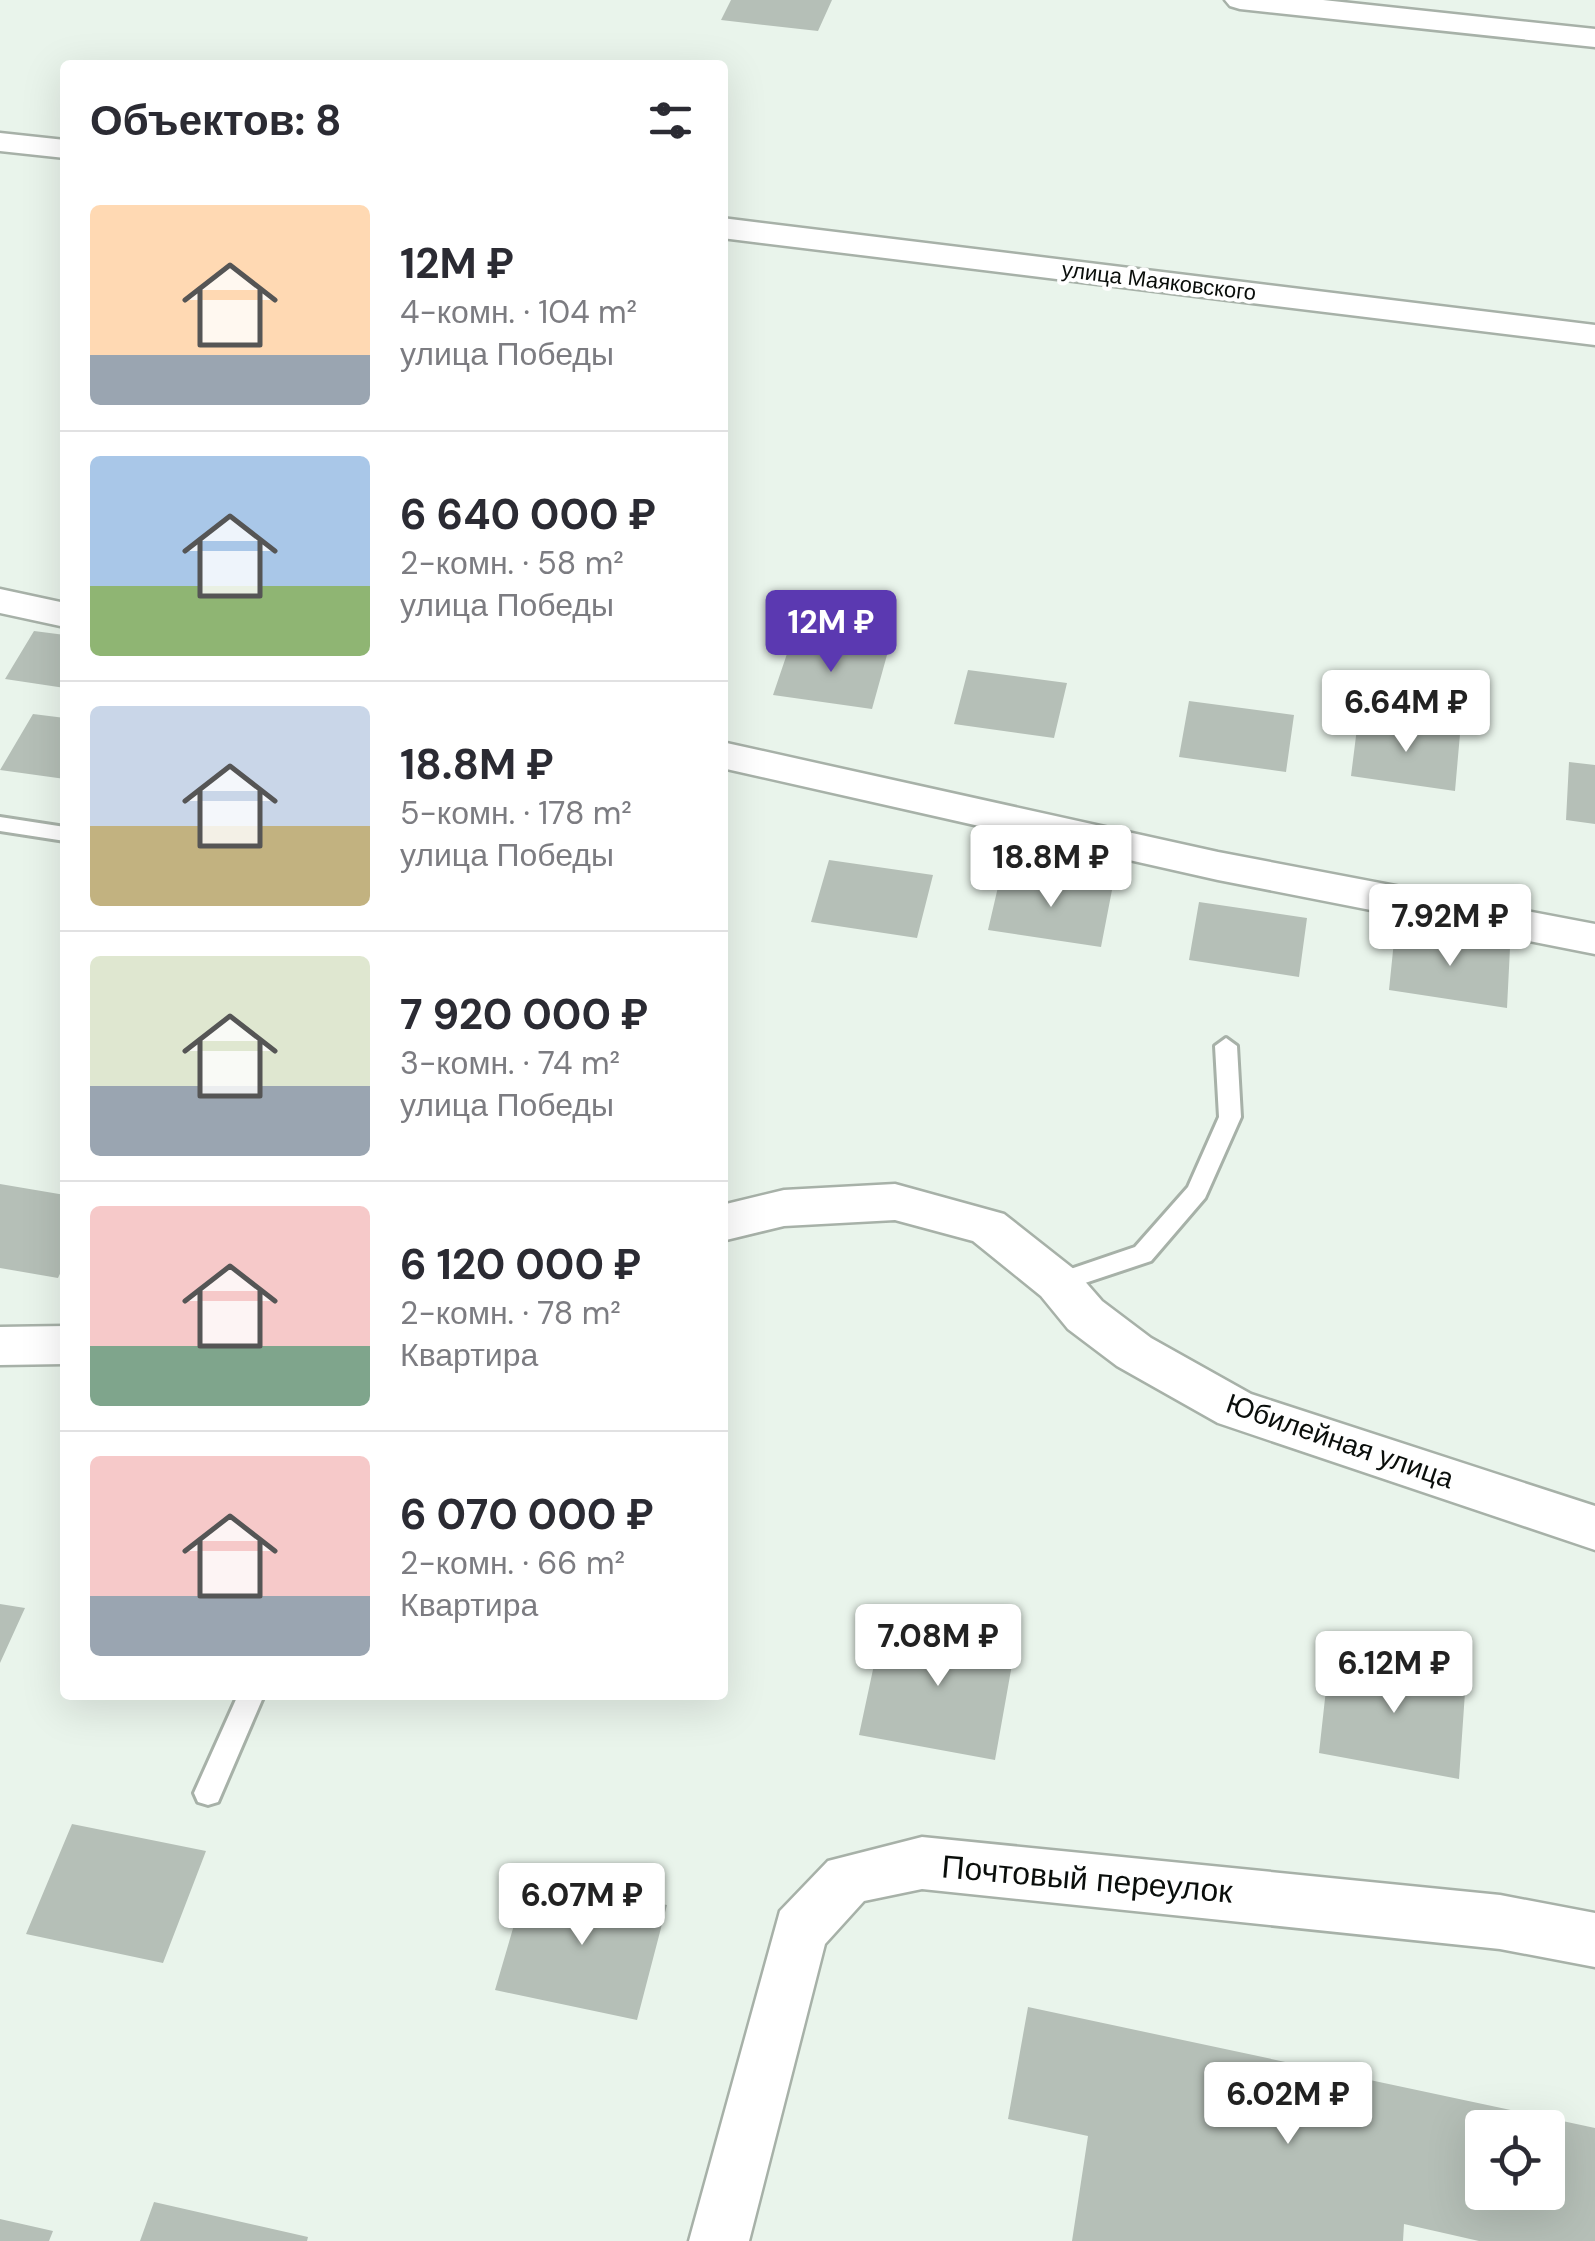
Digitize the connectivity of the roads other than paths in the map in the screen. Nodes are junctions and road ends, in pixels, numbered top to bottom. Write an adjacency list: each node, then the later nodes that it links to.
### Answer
1 (1240, 0): 2 (street)
2 (1595, 38)
3 (0, 142): 4 (street)
4 (60, 149)
5 (728, 229): 6 (street, улица Маяковского)
6 (1595, 335)
7 (0, 602): 8 (street)
8 (60, 614)
9 (728, 756): 12 (street)
10 (0, 824): 11 (lane)
11 (60, 833)
12 (1595, 939)
13 (1226, 1046): 15 (lane)
14 (728, 1222): 15 (street, Юбилейная улица)
15 (1058, 1283): 18 (street, Юбилейная улица)
16 (60, 1345): 17 (street)
17 (0, 1346)
18 (1595, 1528)
19 (250, 1700): 20 (lane)
20 (208, 1793)
21 (1595, 1940): 22 (street, Почтовый переулок)
22 (718, 2241)

